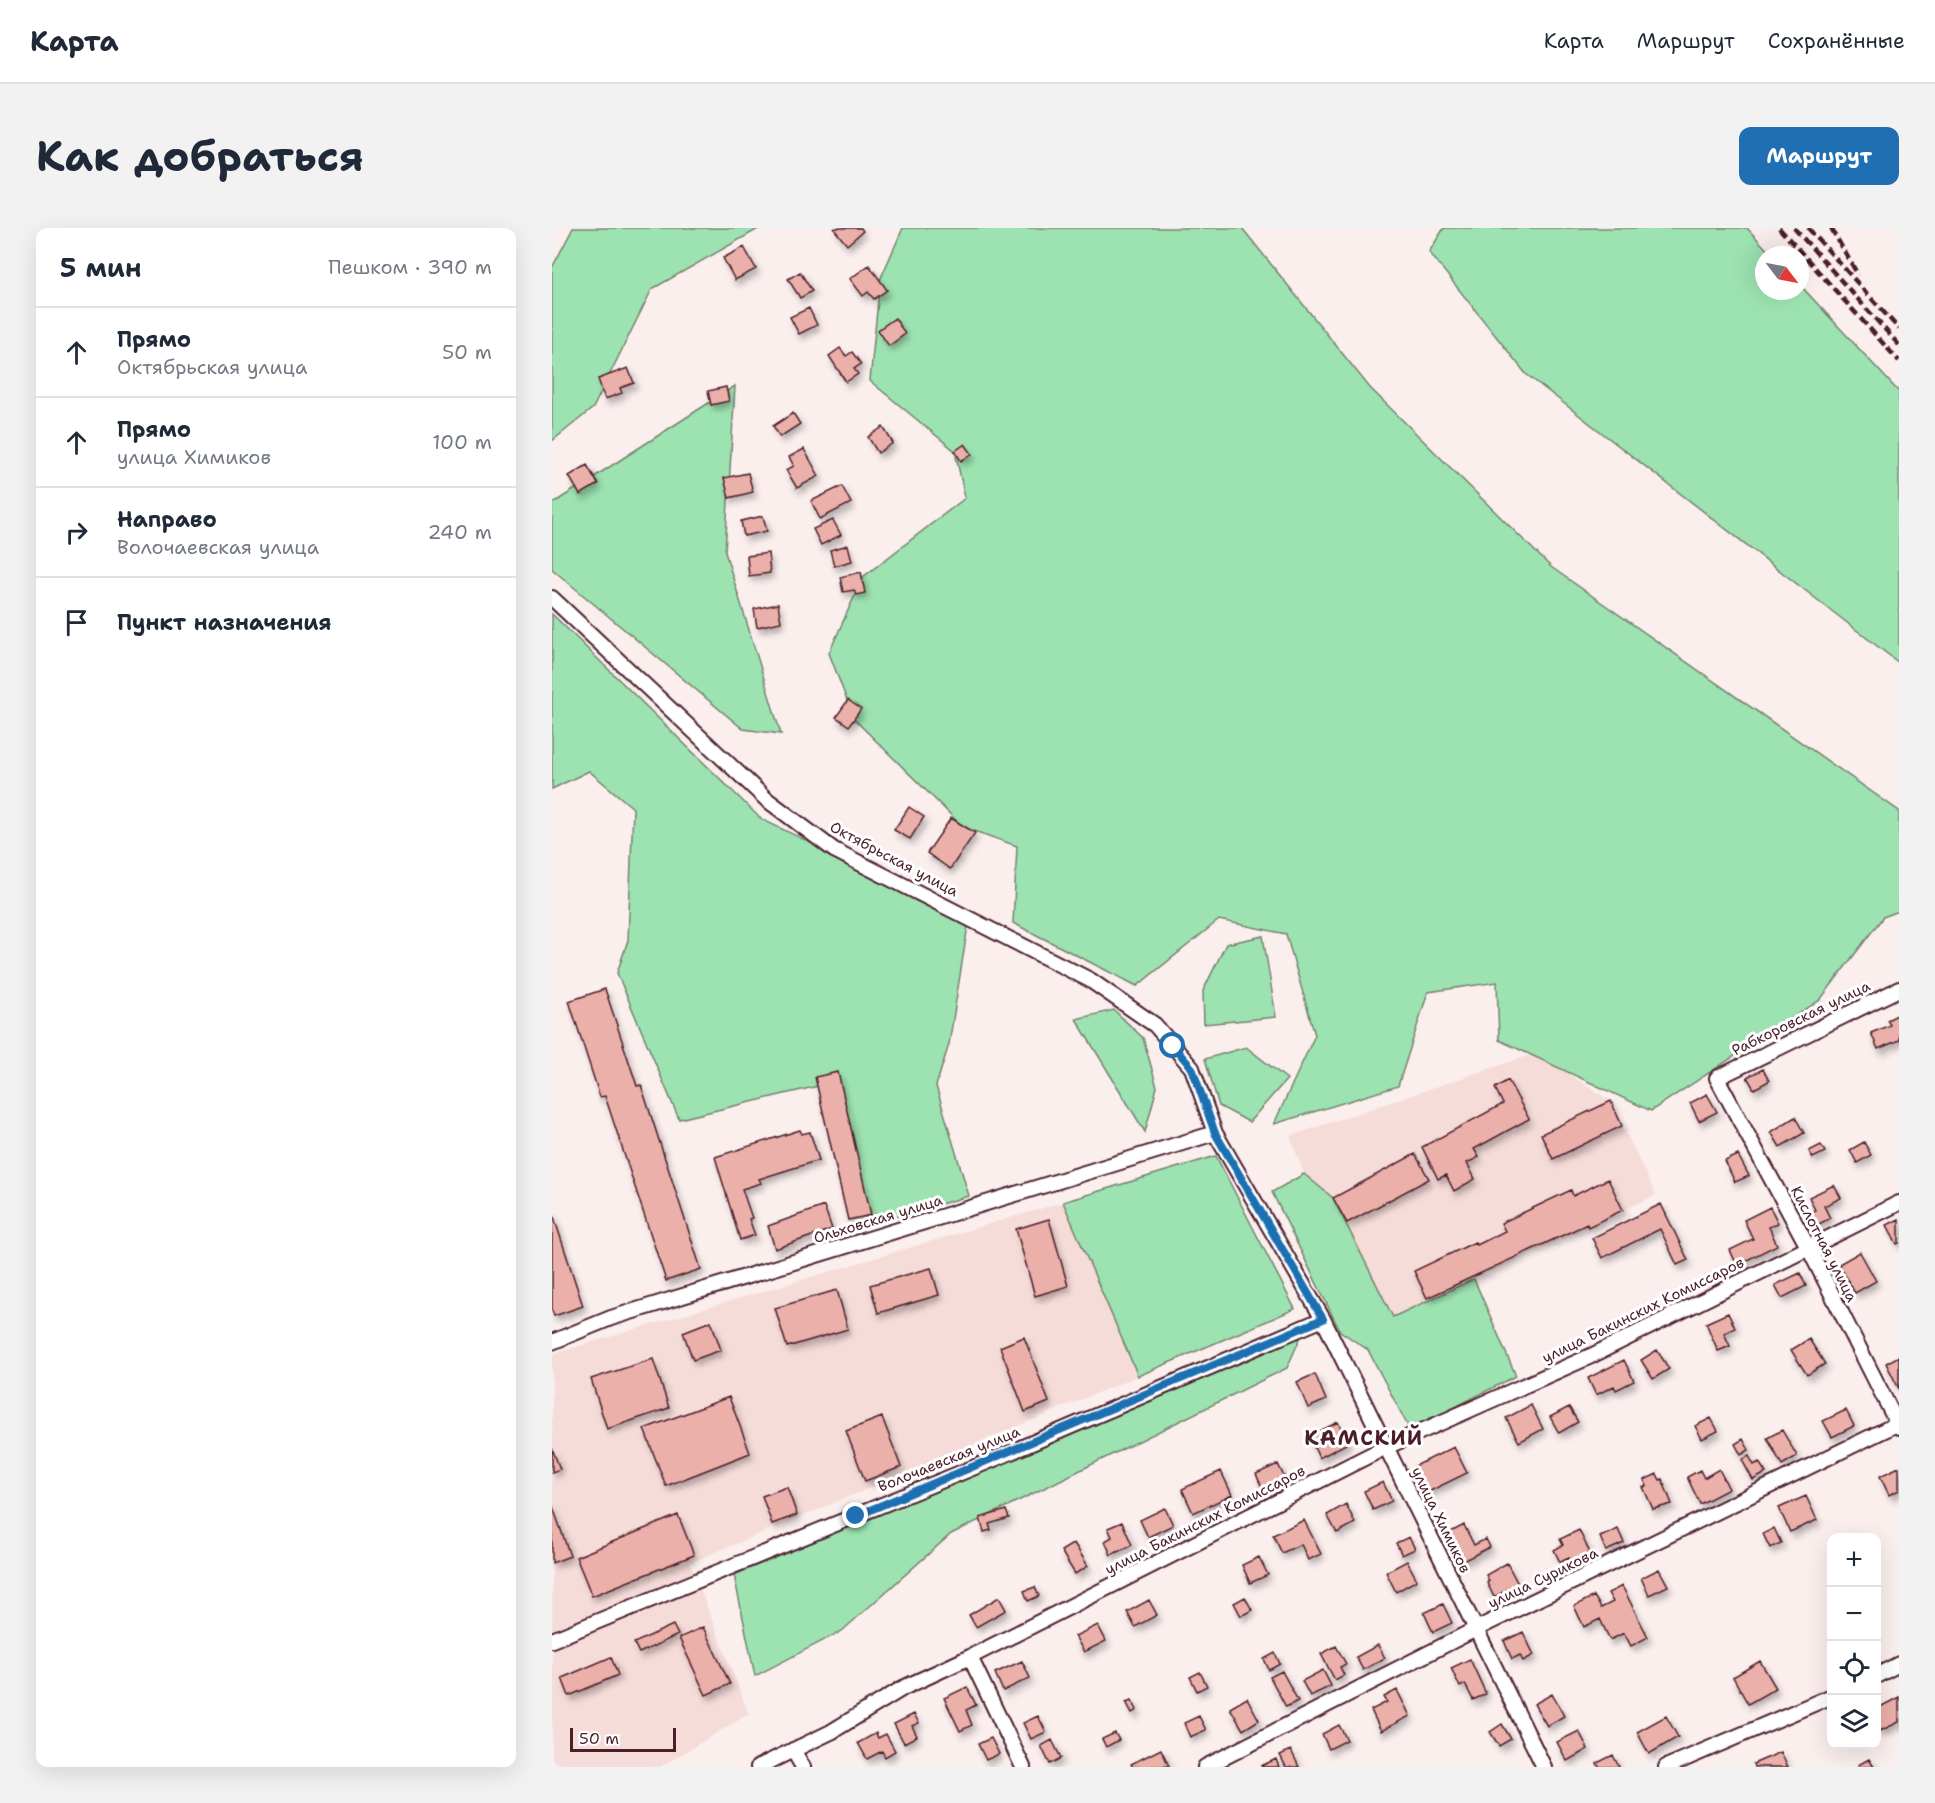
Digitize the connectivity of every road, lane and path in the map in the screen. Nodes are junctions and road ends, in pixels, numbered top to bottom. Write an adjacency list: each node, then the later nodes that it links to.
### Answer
1 (552, 598): 4 (street, Октябрьская улица)
2 (1899, 989): 3 (street, Рабкоровская улица)
3 (1717, 1078): 6 (street, Кислотная улица)
4 (1215, 1133): 7 (street, улица Химиков); 8 (street, Ольховская улица)
5 (1899, 1203): 6 (street, улица Бакинских Комиссаров)
6 (1808, 1247): 9 (street, Кислотная улица); 10 (street, улица Бакинских Комиссаров)
7 (1323, 1319): 10 (street, улица Химиков); 12 (street, Волочаевская улица)
8 (552, 1342)
9 (1898, 1425): 11 (street, улица Сурикова)
10 (1386, 1447): 11 (street, улица Химиков); 13 (street, улица Бакинских Комиссаров)
11 (1476, 1629): 21 (street, улица Сурикова); 22 (street, улица Химиков)
12 (552, 1640)
13 (970, 1658): 17 (street, улица Бакинских Комиссаров); 20 (street)
14 (1899, 1664): 15 (street)
15 (1881, 1673)
16 (1827, 1698): 23 (street)
17 (793, 1750): 18 (street, улица Бакинских Комиссаров); 19 (street)
18 (758, 1767)
19 (803, 1767)
20 (1023, 1767)
21 (1205, 1767)
22 (1544, 1767)
23 (1666, 1767)

